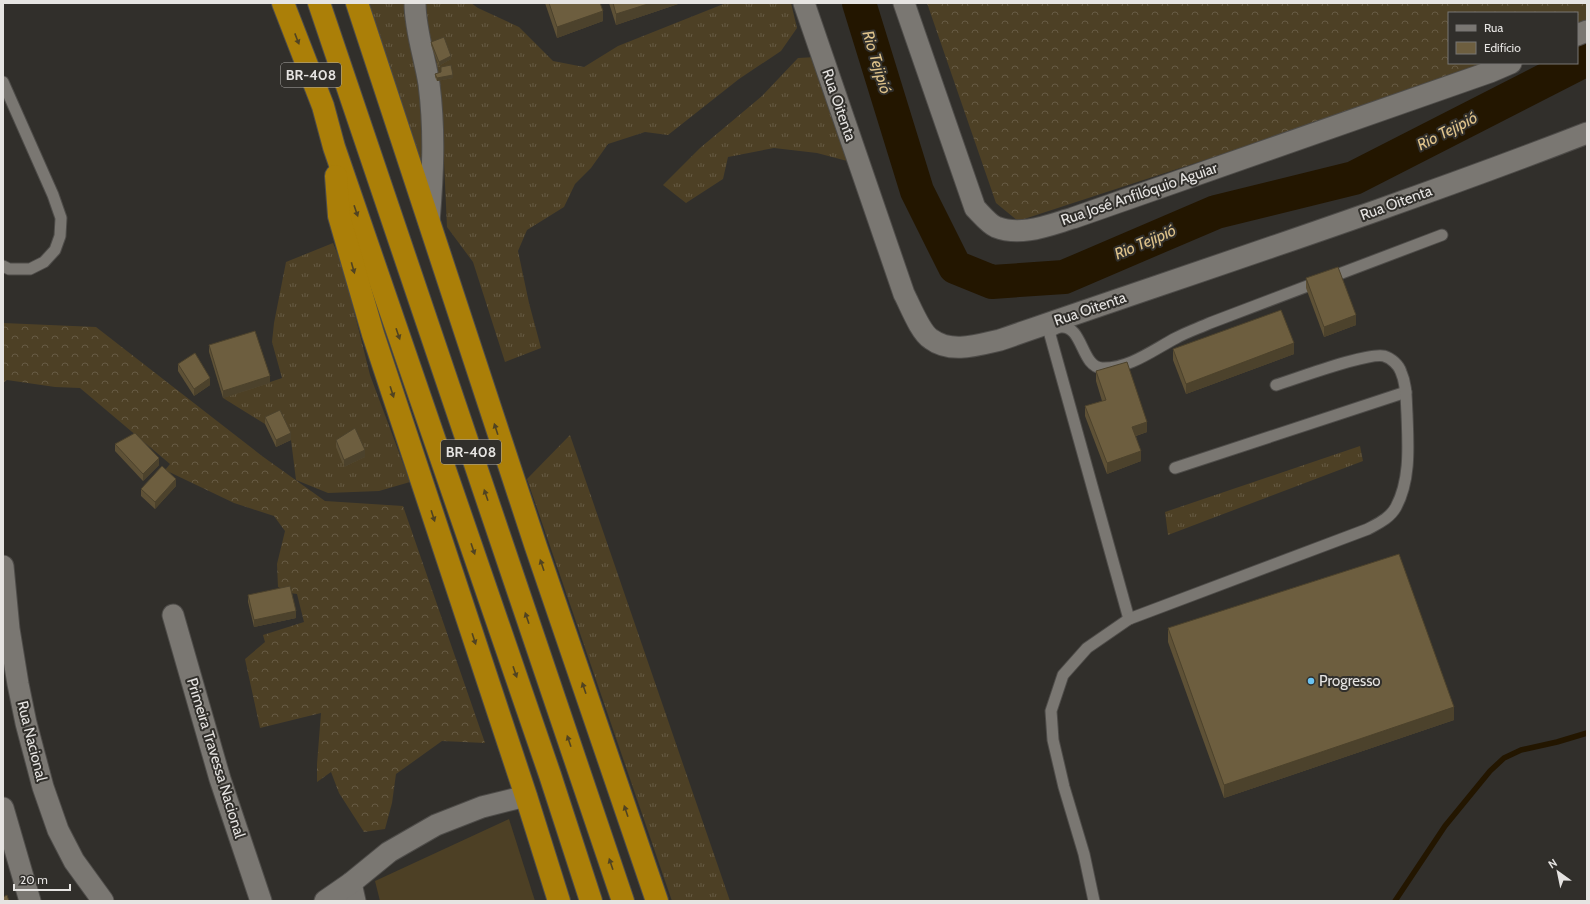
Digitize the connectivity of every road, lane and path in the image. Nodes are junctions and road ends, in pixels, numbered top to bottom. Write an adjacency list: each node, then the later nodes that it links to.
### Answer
1 (283, 3): 10 (highway, BR-408, one-way to 10)
2 (319, 3): 30 (highway, BR-408, one-way to 2)
3 (357, 3): 11 (highway)
4 (415, 3): 11 (street)
5 (804, 3): 14 (street, Rua Oitenta)
6 (904, 3): 7 (street, Rua José Anfilóquio Aguiar)
7 (1509, 64)
8 (3, 82): 13 (lane)
9 (1587, 133): 14 (street, Rua Oitenta)
10 (334, 147): 21 (highway, one-way to 21); 29 (highway, BR-408, one-way to 29)
11 (429, 224): 31 (highway, one-way to 11)
12 (1442, 235): 14 (lane)
13 (3, 266)
14 (1047, 328): 20 (lane)
15 (1276, 385): 16 (lane)
16 (1406, 392): 17 (lane); 20 (lane)
17 (1175, 468)
18 (3, 566): 25 (street, Rua Nacional)
19 (172, 615): 26 (street, Primeira Travessa Nacional)
20 (1130, 620): 32 (lane)
21 (526, 796): 23 (street); 28 (highway)
22 (3, 808): 24 (street)
23 (353, 892): 27 (street)
24 (30, 901)
25 (103, 901)
26 (261, 901)
27 (324, 901)
28 (559, 901)
29 (591, 901)
30 (623, 901)
31 (657, 901)
32 (1094, 901)

